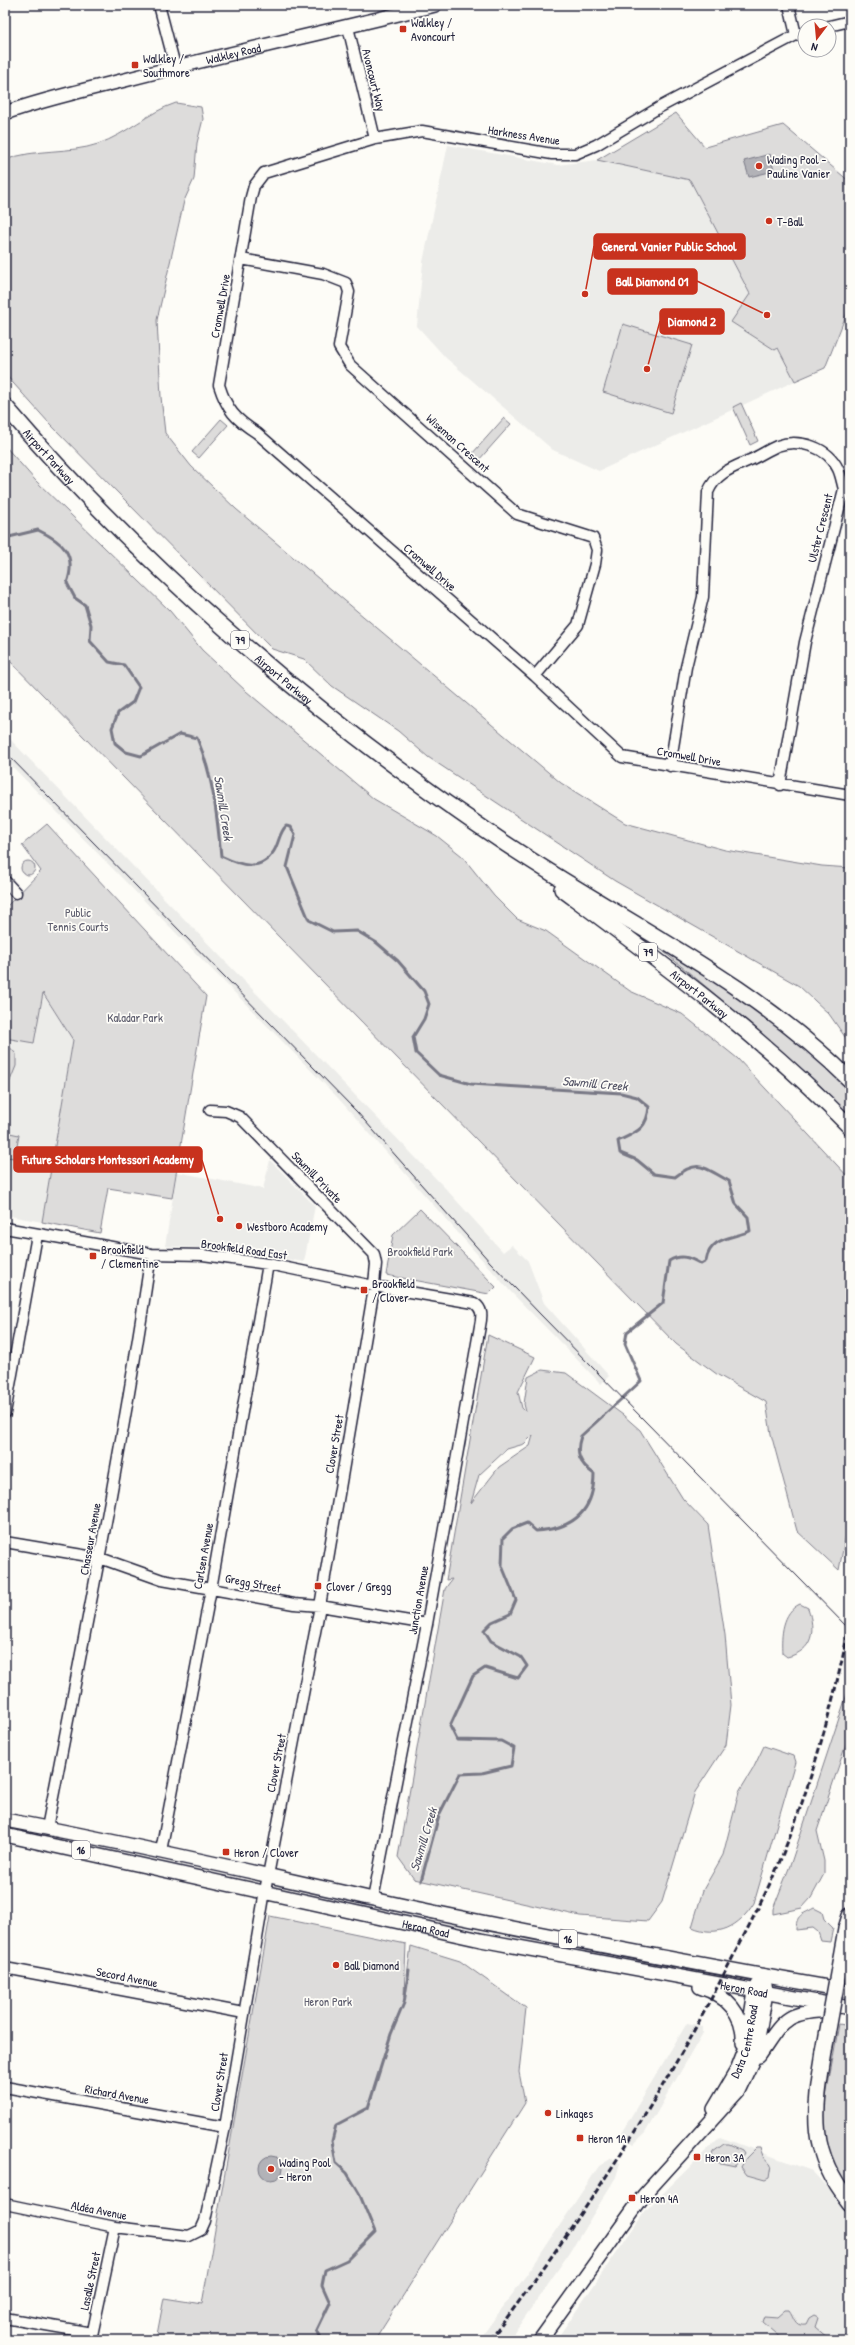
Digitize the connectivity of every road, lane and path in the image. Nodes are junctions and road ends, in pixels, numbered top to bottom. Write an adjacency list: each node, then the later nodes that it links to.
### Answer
1 (159, 5): 9 (street)
2 (435, 5): 7 (main road, Walkley Road)
3 (789, 5): 6 (street)
4 (850, 21): 5 (street)
5 (837, 24)
6 (797, 26)
7 (348, 27): 9 (main road, Walkley Road); 13 (street, Avoncourt Way)
8 (797, 36): 13 (street, Harkness Avenue)
9 (175, 66): 10 (main road, Walkley Road)
10 (31, 104): 11 (main road, Walkley Road); 12 (main road, Walkley Road)
11 (5, 108)
12 (5, 113)
13 (375, 139): 14 (street, Harkness Avenue)
14 (264, 173): 15 (street, Cromwell Drive)
15 (242, 259): 17 (street, Cromwell Drive); 17 (street, Wiseman Crescent)
16 (5, 406): 21 (highway, Airport Parkway / 79)
17 (535, 676): 18 (street, Cromwell Drive)
18 (670, 766): 19 (street, Cromwell Drive); 19 (street, Ulster Crescent)
19 (780, 785): 20 (street, Cromwell Drive)
20 (850, 795)
21 (502, 842): 24 (highway, Airport Parkway / 79); 26 (highway, Airport Parkway / 79)
22 (5, 881): 23 (street)
23 (16, 893)
24 (850, 1080)
25 (210, 1110): 31 (street, Sawmill Private)
26 (850, 1128)
27 (5, 1228): 28 (street, Brookfield Road East)
28 (37, 1234): 29 (street, Brookfield Road East); 33 (street)
29 (151, 1254): 30 (street, Brookfield Road East); 35 (street, Chasseur Avenue)
30 (268, 1264): 31 (street, Brookfield Road East); 36 (street, Carlsen Avenue)
31 (374, 1286): 32 (street, Brookfield Road East); 37 (street, Clover Street)
32 (478, 1306): 38 (street, Junction Avenue)
33 (5, 1413)
34 (5, 1542): 35 (street, Gregg Street)
35 (100, 1558): 36 (street, Gregg Street); 40 (street, Chasseur Avenue)
36 (211, 1588): 37 (street, Gregg Street); 42 (street, Carlsen Avenue)
37 (320, 1606): 38 (street, Gregg Street); 43 (street, Clover Street)
38 (427, 1624): 45 (street, Junction Avenue)
39 (5, 1820): 40 (main road, Heron Road / 16)
40 (48, 1828): 42 (main road, Heron Road / 16)
41 (5, 1834): 44 (main road, Heron Road / 16)
42 (161, 1851): 43 (main road, Heron Road / 16)
43 (268, 1874): 44 (street, Clover Street); 45 (main road, Heron Road / 16)
44 (265, 1891): 48 (main road, Heron Road / 16); 53 (street, Clover Street)
45 (373, 1899): 49 (main road, Heron Road / 16)
46 (848, 1922): 59 (highway, bridge)
47 (5, 1968): 53 (street, Secord Avenue)
48 (663, 1974): 51 (main road, Heron Road / 16); 54 (main road)
49 (763, 1975): 50 (main road, Heron Road / 16); 51 (main road, Data Centre Road)
50 (850, 1991)
51 (761, 1992): 52 (main road, Heron Road / 16); 54 (main road, Data Centre Road); 55 (main road, Data Centre Road)
52 (850, 2009): 55 (main road)
53 (244, 2014): 57 (street, Clover Street)
54 (741, 2060): 58 (main road, Data Centre Road)
55 (748, 2073): 58 (main road, Data Centre Road)
56 (5, 2087): 57 (street, Richard Avenue)
57 (225, 2127): 62 (street, Clover Street)
58 (703, 2128): 65 (main road, Data Centre Road)
59 (850, 2203)
60 (5, 2204): 61 (street, Aldéa Avenue)
61 (115, 2227): 62 (street, Aldéa Avenue); 64 (street, Lasalle Street)
62 (189, 2236)
63 (5, 2318): 64 (street)
64 (92, 2337)
65 (540, 2340)

